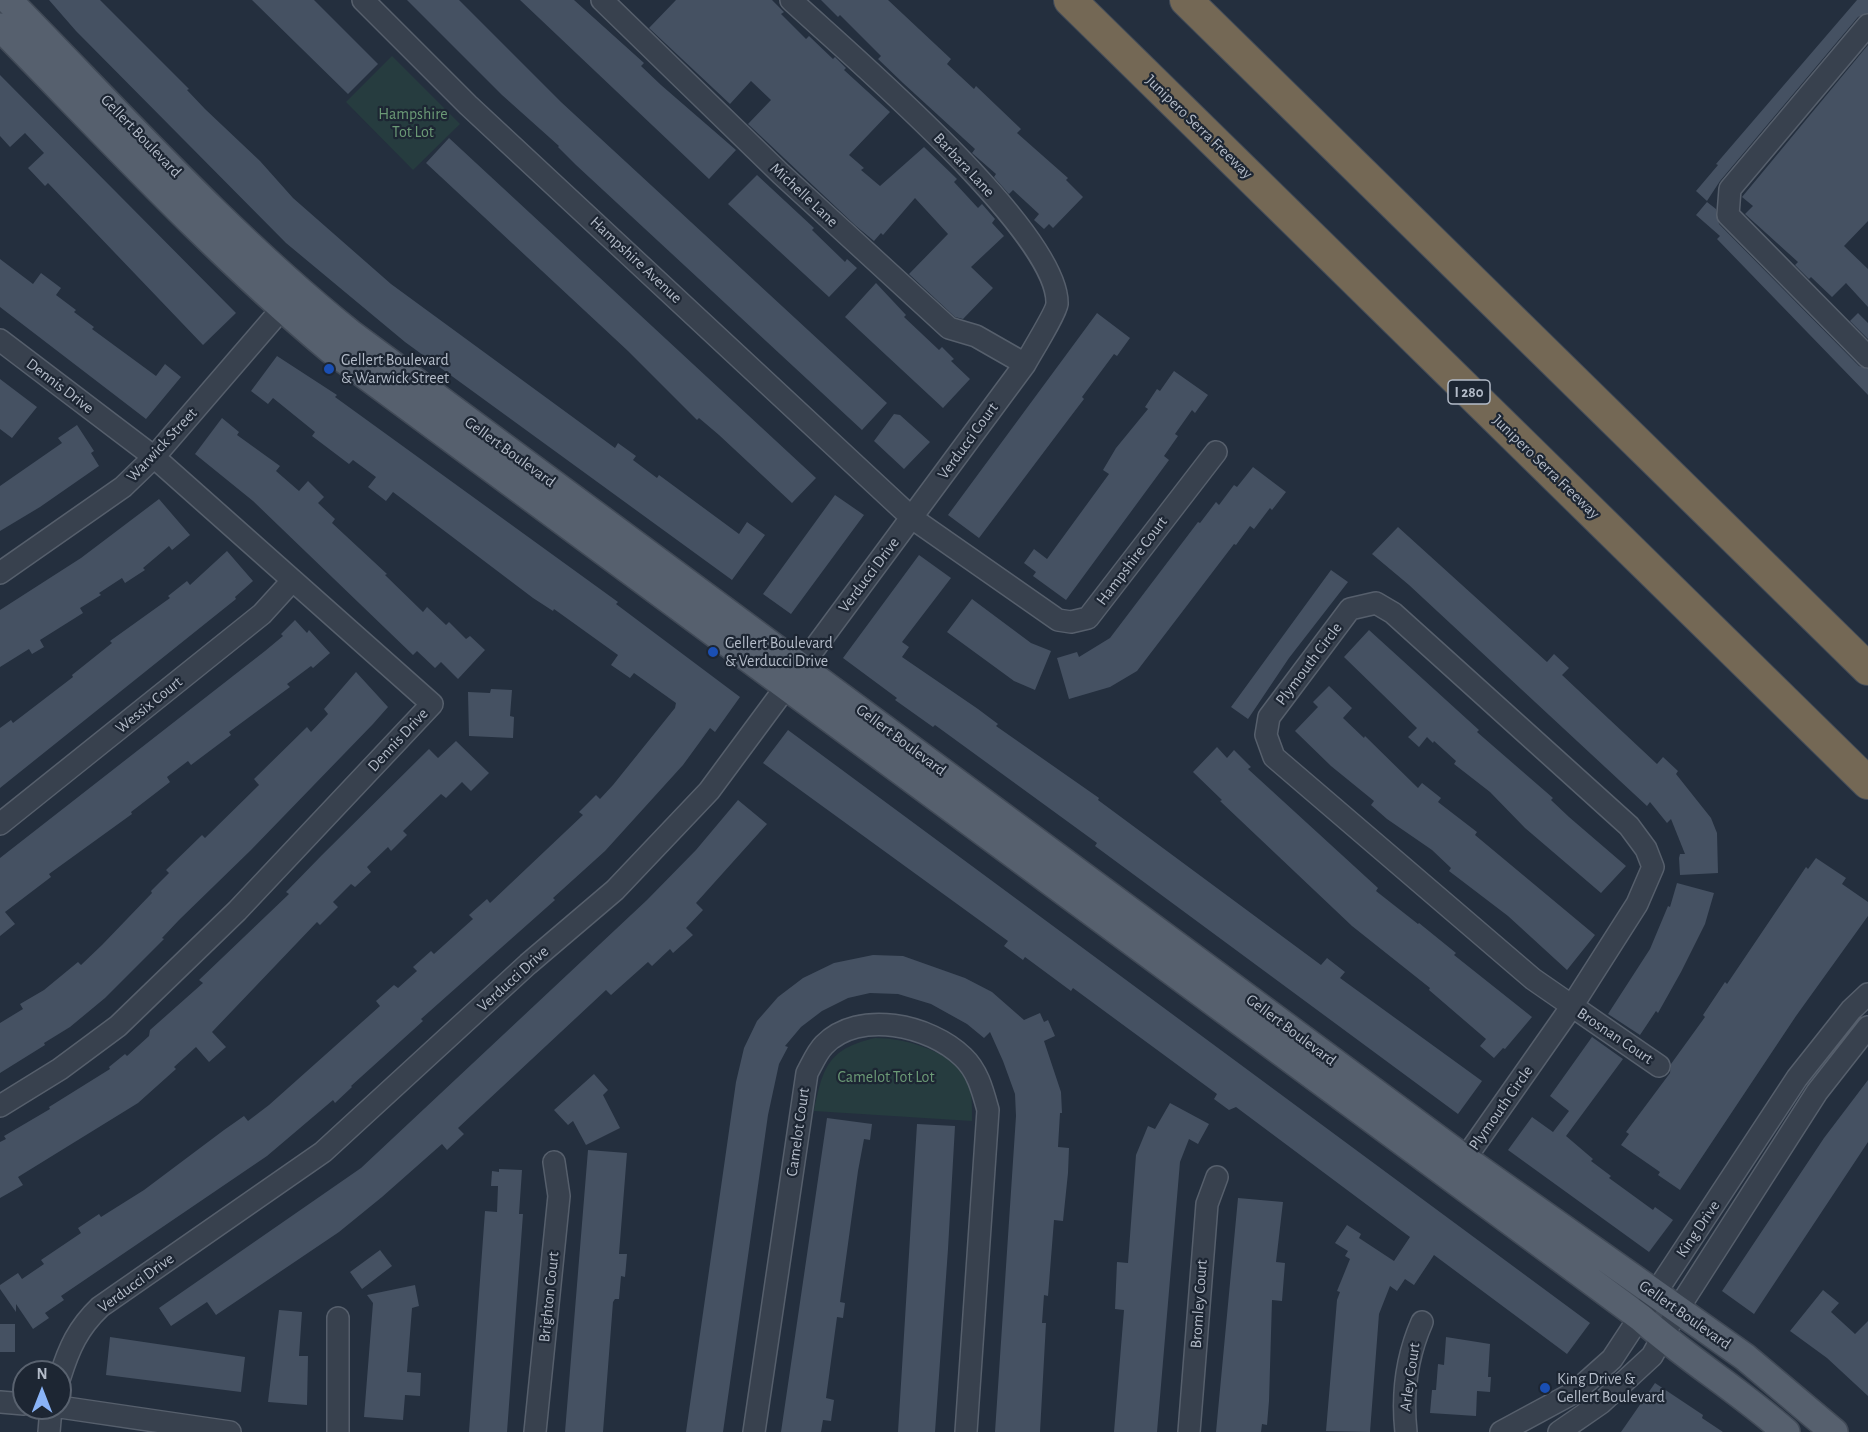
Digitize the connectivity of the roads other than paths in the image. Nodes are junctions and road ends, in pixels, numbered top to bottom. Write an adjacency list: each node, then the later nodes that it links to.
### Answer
1 (8, 0): 9 (main road, Gellert Boulevard)
2 (363, 0): 15 (street, Hampshire Avenue)
3 (602, 0): 12 (street, Michelle Lane)
4 (791, 0): 12 (street, Barbara Lane)
5 (1070, 0): 20 (highway, Junipero Serra Freeway / I 280)
6 (1186, 0): 18 (highway)
7 (1868, 25): 11 (street)
8 (0, 27): 9 (main road, Gellert Boulevard)
9 (290, 299): 14 (street, Warwick Street); 19 (main road, Gellert Boulevard)
10 (0, 340): 14 (street, Dennis Drive)
11 (1868, 357)
12 (1025, 364): 15 (street, Verducci Court)
13 (1216, 452): 15 (street, Hampshire Court)
14 (154, 457): 16 (street, Warwick Street); 17 (street, Dennis Drive)
15 (912, 518): 19 (street, Verducci Drive)
16 (0, 573)
17 (292, 580): 21 (street, Wessix Court); 26 (street, Dennis Drive)
18 (1868, 669)
19 (794, 676): 28 (main road, Gellert Boulevard); 36 (street, Verducci Drive)
20 (1868, 783)
21 (0, 824)
22 (1868, 994): 30 (street, King Drive)
23 (1572, 1006): 23 (street, Plymouth Circle); 25 (street, Brosnan Court); 28 (street, Plymouth Circle)
24 (1868, 1027): 31 (street, King Drive)
25 (1659, 1066)
26 (0, 1106)
27 (554, 1162): 40 (street, Brighton Court)
28 (1458, 1169): 30 (main road, Gellert Boulevard); 33 (main road, Gellert Boulevard)
29 (1217, 1177): 43 (street, Bromley Court)
30 (1654, 1294): 31 (main road, Gellert Boulevard); 33 (street, King Drive)
31 (1678, 1310): 35 (street, King Drive); 48 (main road, Gellert Boulevard)
32 (338, 1318): 39 (street)
33 (1641, 1318): 35 (main road, Gellert Boulevard); 45 (street, King Drive)
34 (1422, 1322): 44 (street, Arley Court)
35 (1663, 1338): 46 (street, King Drive); 47 (main road, Gellert Boulevard)
36 (66, 1360)
37 (72, 1409): 38 (street)
38 (230, 1432)
39 (338, 1432)
40 (535, 1432)
41 (754, 1432): 42 (street, Camelot Court)
42 (966, 1432)
43 (1189, 1432)
44 (1406, 1432)
45 (1501, 1432)
46 (1559, 1432)
47 (1786, 1432)
48 (1834, 1432)

